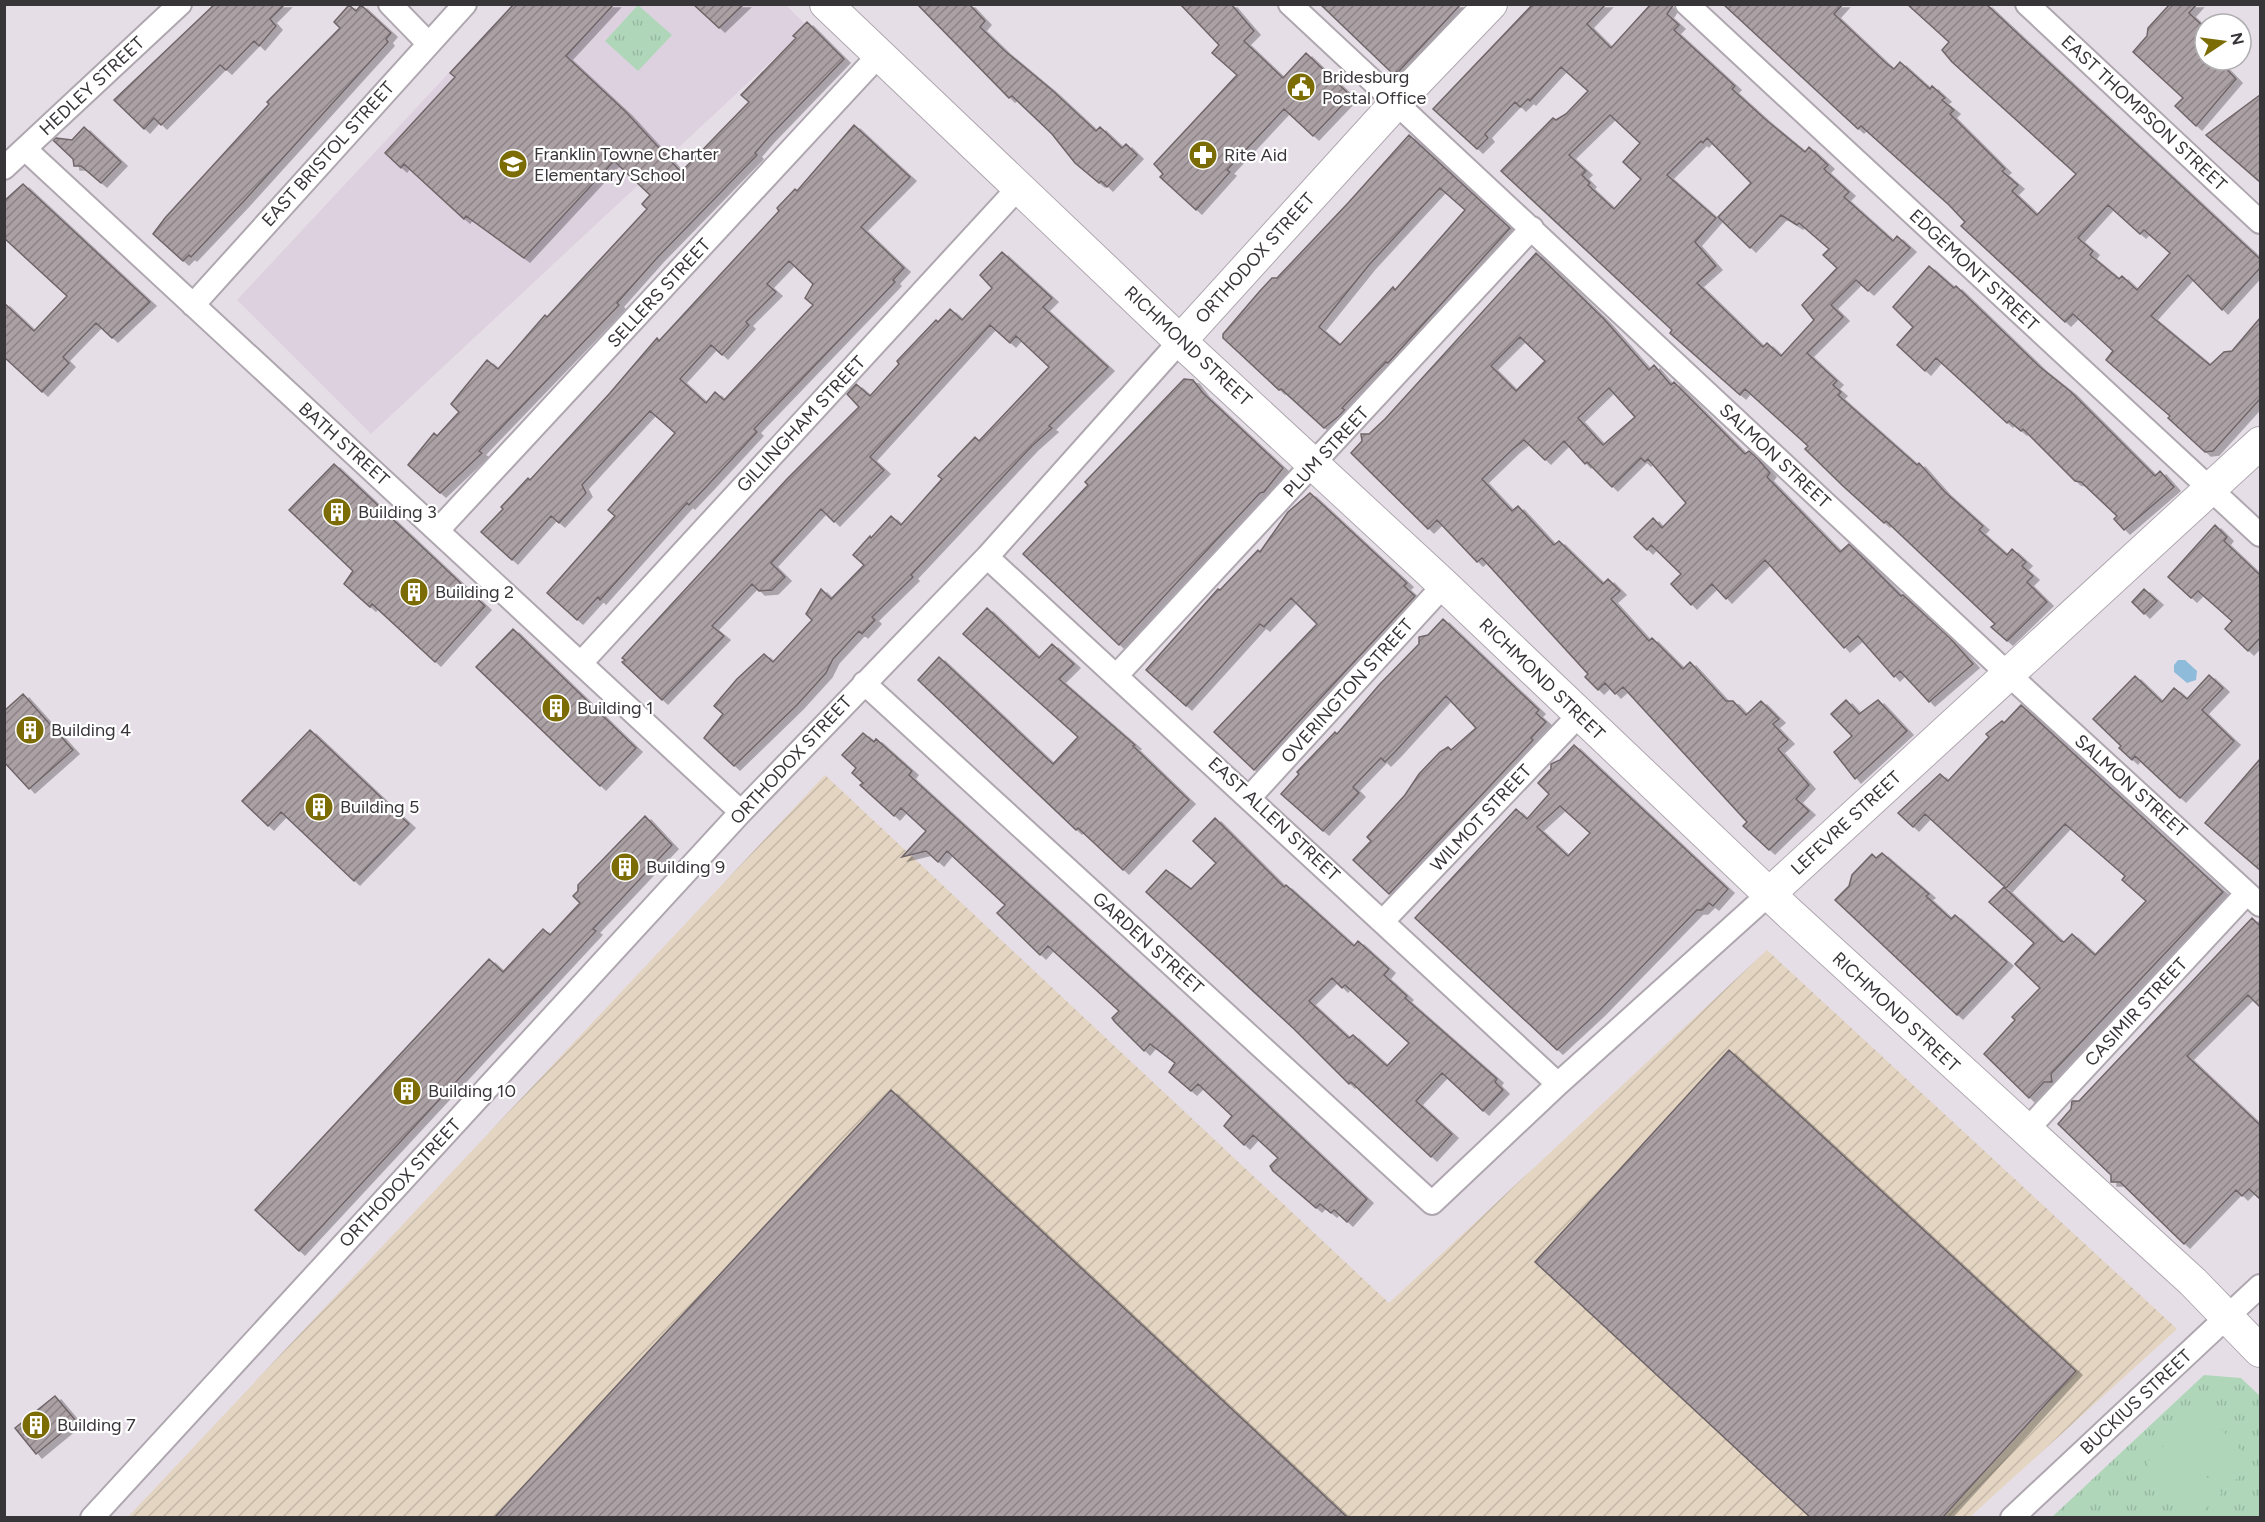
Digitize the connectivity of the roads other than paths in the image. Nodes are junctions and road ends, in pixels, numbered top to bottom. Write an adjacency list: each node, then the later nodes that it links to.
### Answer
1 (180, 4): 12 (street, HEDLEY STREET)
2 (390, 4): 9 (street)
3 (465, 4): 9 (street, EAST BRISTOL STREET)
4 (826, 4): 10 (main road, RICHMOND STREET)
5 (1290, 4): 11 (street, SALMON STREET)
6 (1491, 4): 11 (main road, ORTHODOX STREET)
7 (1687, 4): 21 (street, EDGEMONT STREET)
8 (2027, 4): 15 (street, EAST THOMPSON STREET)
9 (428, 43): 17 (street, EAST BRISTOL STREET)
10 (879, 55): 14 (main road, RICHMOND STREET); 22 (street, SELLERS STREET)
11 (1396, 103): 16 (street, SALMON STREET); 18 (main road, ORTHODOX STREET)
12 (25, 149): 13 (street, HEDLEY STREET); 17 (street, BATH STREET)
13 (4, 168)
14 (1020, 186): 18 (main road, RICHMOND STREET); 26 (street, GILLINGHAM STREET)
15 (2260, 222)
16 (1532, 228): 20 (street, PLUM STREET); 27 (street, SALMON STREET)
17 (193, 305): 22 (street, BATH STREET)
18 (1180, 341): 20 (main road, RICHMOND STREET); 24 (street, ORTHODOX STREET)
19 (2260, 443): 21 (main road, LEFEVRE STREET)
20 (1316, 464): 25 (main road, RICHMOND STREET); 28 (street, PLUM STREET)
21 (2211, 489): 23 (street, EDGEMONT STREET); 27 (main road, LEFEVRE STREET)
22 (438, 530): 26 (street, BATH STREET)
23 (2260, 535)
24 (987, 557): 28 (street, EAST ALLEN STREET); 29 (street, ORTHODOX STREET)
25 (1444, 585): 30 (main road, RICHMOND STREET); 31 (street, OVERINGTON STREET)
26 (581, 663): 32 (street, BATH STREET)
27 (2007, 673): 33 (main road, LEFEVRE STREET); 34 (street, SALMON STREET)
28 (1117, 675): 31 (street, EAST ALLEN STREET)
29 (864, 683): 32 (street, ORTHODOX STREET); 38 (street, GARDEN STREET)
30 (1579, 715): 33 (main road, RICHMOND STREET); 35 (street, WILMOT STREET)
31 (1250, 797): 35 (street, EAST ALLEN STREET)
32 (741, 812): 42 (street, ORTHODOX STREET)
33 (1769, 894): 36 (street, LEFEVRE STREET); 37 (main road, RICHMOND STREET)
34 (2254, 899): 37 (street, CASIMIR STREET)
35 (1383, 921): 36 (street, EAST ALLEN STREET)
36 (1558, 1084): 38 (street, LEFEVRE STREET)
37 (2025, 1132): 40 (main road, RICHMOND STREET)
38 (1432, 1203)
39 (2260, 1287): 40 (street, BUCKIUS STREET)
40 (2227, 1318): 41 (main road, RICHMOND STREET); 43 (street, BUCKIUS STREET)
41 (2260, 1351)
42 (92, 1518)
43 (2012, 1518)

